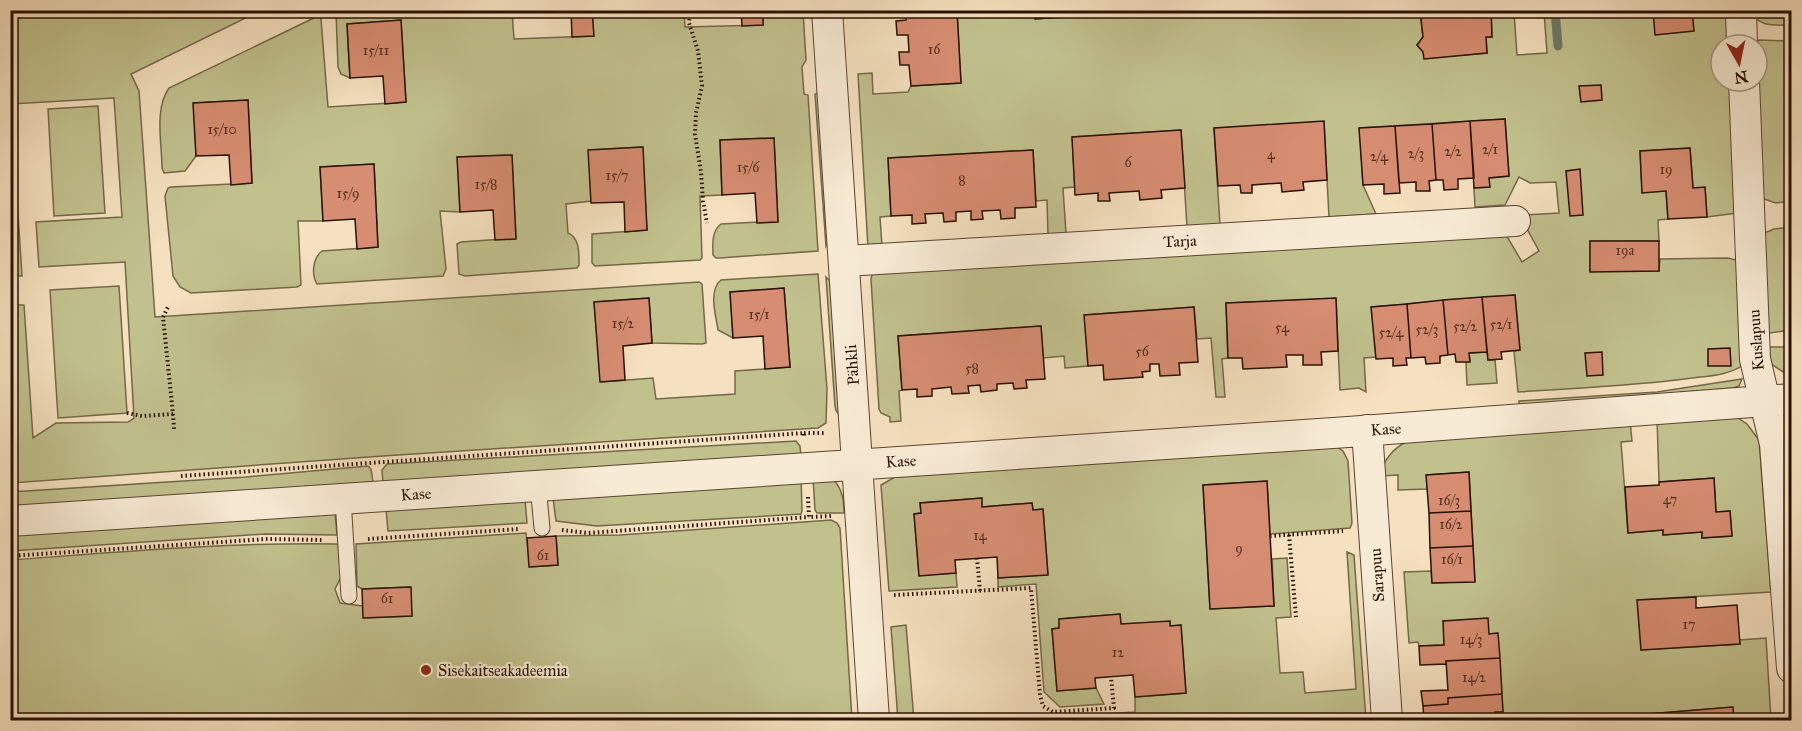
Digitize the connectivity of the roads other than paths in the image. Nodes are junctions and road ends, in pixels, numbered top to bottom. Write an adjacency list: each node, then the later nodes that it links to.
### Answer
1 (827, 10): 6 (street, Pähkli)
2 (1741, 10): 3 (street)
3 (1742, 33)
4 (1744, 93): 7 (street, Kuslapuu)
5 (1515, 221): 6 (street, Tarja)
6 (845, 261): 9 (street, Pähkli)
7 (1779, 400): 8 (street, Kase); 15 (street, Kuslapuu)
8 (1367, 430): 9 (street, Kase); 17 (street, Sarapuu)
9 (858, 464): 10 (street, Kase); 16 (street, Pähkli)
10 (538, 485): 11 (street, Kase); 13 (lane)
11 (343, 499): 12 (street, Kase); 14 (lane)
12 (10, 521)
13 (542, 528)
14 (349, 596)
15 (1791, 668)
16 (874, 720)
17 (1387, 720)

